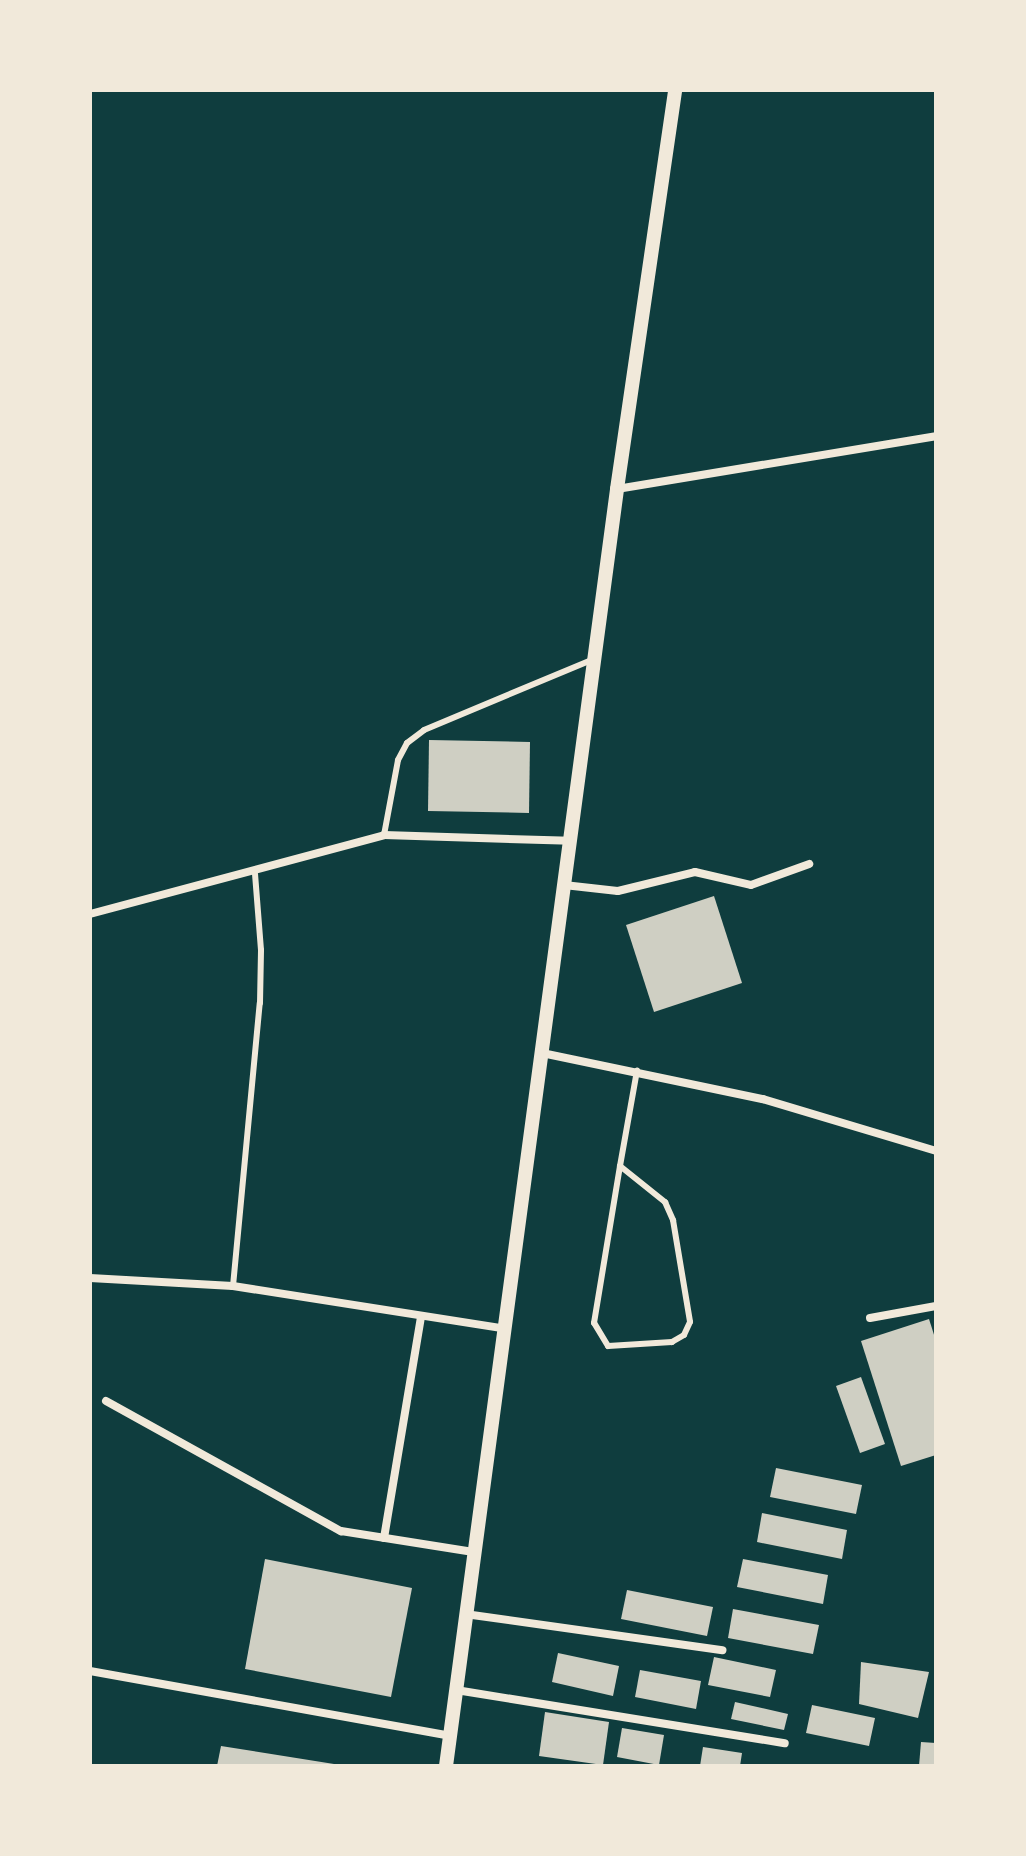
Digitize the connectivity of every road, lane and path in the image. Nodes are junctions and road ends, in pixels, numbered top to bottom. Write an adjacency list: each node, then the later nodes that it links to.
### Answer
1 (675, 90): 3 (street)
2 (936, 436): 3 (street)
3 (617, 489): 4 (street)
4 (594, 658): 5 (lane); 6 (street)
5 (384, 835): 6 (street); 8 (street)
6 (570, 841): 9 (street)
7 (809, 864): 9 (street)
8 (255, 874): 10 (street); 16 (lane)
9 (564, 885): 11 (street)
10 (90, 914)
11 (542, 1053): 12 (street); 20 (street)
12 (637, 1071): 13 (street); 14 (lane)
13 (936, 1151)
14 (620, 1166): 14 (lane)
15 (90, 1278): 16 (street)
16 (233, 1286): 18 (street)
17 (936, 1306): 19 (street)
18 (421, 1316): 20 (street); 22 (street)
19 (870, 1318)
20 (502, 1328): 23 (street)
21 (106, 1401): 22 (street)
22 (384, 1538): 23 (street)
23 (473, 1552): 24 (street)
24 (464, 1614): 25 (street); 27 (street)
25 (722, 1650)
26 (90, 1671): 28 (street)
27 (456, 1690): 28 (street); 29 (street)
28 (451, 1736): 30 (street)
29 (785, 1743)
30 (446, 1766)

